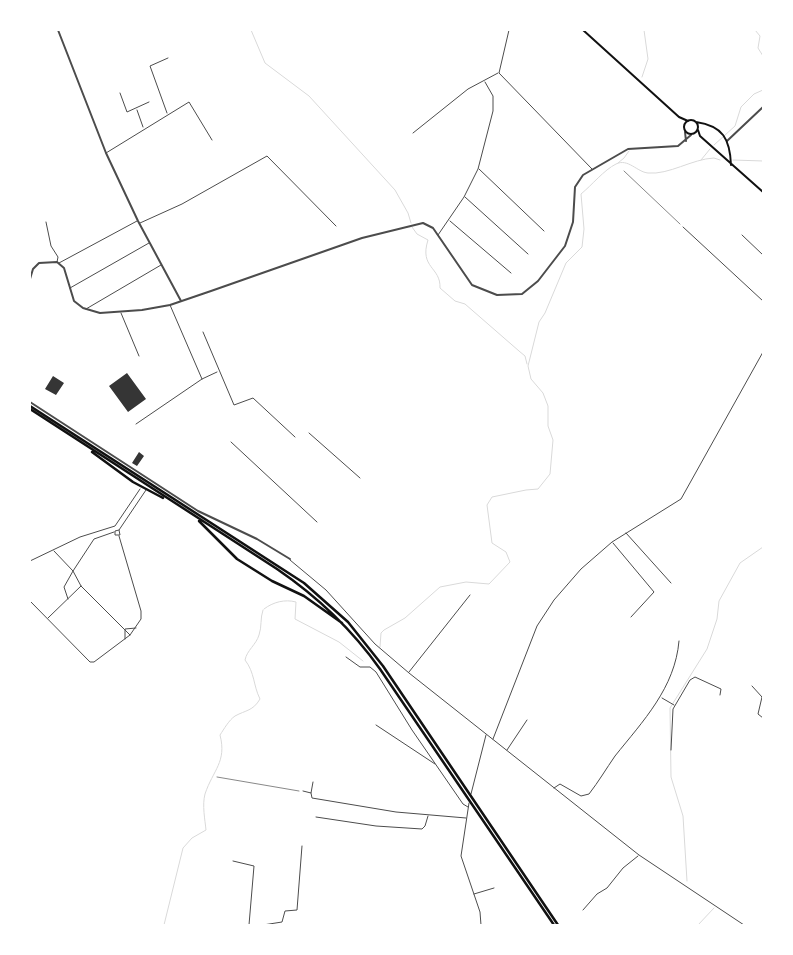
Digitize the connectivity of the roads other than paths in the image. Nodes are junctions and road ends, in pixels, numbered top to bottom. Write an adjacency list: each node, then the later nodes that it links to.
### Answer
1 (58, 30): 26 (street)
2 (508, 30): 5 (street)
3 (582, 30): 12 (main road)
4 (168, 58): 11 (street)
5 (499, 73): 6 (street); 29 (street)
6 (484, 82): 20 (street); 28 (street)
7 (120, 93): 10 (street)
8 (149, 102): 10 (street)
9 (763, 107): 25 (street)
10 (136, 109): 17 (street)
11 (168, 114): 17 (street); 23 (street)
12 (679, 117): 13 (main road); 16 (main road)
13 (688, 121): 14 (main road); 16 (main road)
14 (696, 122): 15 (main road); 18 (main road)
15 (704, 123): 18 (main road); 25 (main road)
16 (684, 126): 19 (main road)
17 (143, 128): 26 (street)
18 (698, 128): 21 (main road); 22 (main road)
19 (685, 132): 21 (main road); 24 (street)
20 (413, 133)
21 (692, 135): 22 (main road); 24 (street)
22 (700, 136): 27 (main road)
23 (212, 140)
24 (686, 141): 29 (street)
25 (727, 141): 27 (main road)
26 (106, 153): 34 (street)
27 (731, 165): 30 (main road)
28 (478, 169): 31 (street); 37 (street)
29 (592, 169): 39 (street)
30 (763, 192)
31 (464, 197): 32 (street); 41 (street)
32 (450, 220): 39 (street); 45 (street)
33 (46, 222): 43 (street)
34 (139, 222): 35 (street); 40 (street); 43 (street)
35 (336, 226)
36 (684, 227): 49 (street)
37 (544, 231)
38 (742, 235): 42 (street)
39 (438, 236): 48 (street)
40 (149, 242): 44 (street); 47 (street)
41 (528, 254)
42 (763, 255)
43 (58, 263): 46 (street); 47 (street)
44 (161, 265): 48 (street); 51 (street)
45 (511, 273)
46 (30, 279)
47 (70, 288): 51 (street)
48 (181, 301): 50 (street)
49 (763, 301)
50 (170, 304): 52 (street); 57 (street)
51 (85, 309): 52 (street)
52 (121, 312): 55 (street)
53 (203, 332): 56 (street)
54 (763, 352): 73 (street)
55 (140, 356)
56 (219, 372): 57 (street); 61 (street)
57 (202, 379): 59 (street)
58 (31, 408): 63 (highway); 77 (street); 79 (highway)
59 (136, 424)
60 (309, 433): 64 (street)
61 (295, 437)
62 (232, 442): 70 (street)
63 (86, 446): 65 (highway); 68 (highway)
64 (360, 478)
65 (141, 488): 66 (highway); 67 (street); 76 (street)
66 (146, 489): 67 (street); 68 (highway)
67 (141, 497): 71 (street)
68 (172, 502): 69 (highway)
69 (190, 514): 79 (highway); 90 (highway)
70 (317, 522)
71 (119, 530): 72 (street); 74 (street)
72 (114, 532): 74 (street); 80 (street)
73 (626, 532): 75 (street); 81 (street)
74 (118, 536): 89 (street)
75 (612, 542): 87 (street); 106 (street)
76 (53, 550): 78 (street); 80 (street)
77 (290, 559): 97 (street)
78 (30, 561)
79 (278, 568): 85 (highway)
80 (73, 571): 82 (street); 84 (street)
81 (671, 583)
82 (81, 586): 84 (street); 91 (street)
83 (470, 595): 97 (street)
84 (68, 599): 88 (street)
85 (322, 599): 90 (highway); 95 (highway)
86 (30, 601): 88 (street)
87 (631, 617)
88 (47, 619): 93 (street)
89 (137, 627): 91 (street); 92 (street)
90 (348, 628): 95 (highway)
91 (125, 629): 92 (street); 93 (street)
92 (130, 635): 93 (street)
93 (124, 639)
94 (679, 641): 100 (street)
95 (370, 652): 124 (highway)
96 (346, 657): 109 (street)
97 (409, 673): 105 (street)
98 (752, 686): 102 (street)
99 (720, 694): 101 (street)
100 (662, 697): 101 (street); 111 (street)
101 (675, 705): 108 (street)
102 (763, 718)
103 (527, 720): 107 (street)
104 (376, 725): 109 (street)
105 (487, 734): 106 (street); 114 (street)
106 (493, 739): 107 (street)
107 (506, 750): 111 (street)
108 (672, 750)
109 (438, 766): 114 (street)
110 (313, 782): 113 (street)
111 (554, 788): 119 (street)
112 (303, 791): 113 (street)
113 (311, 792): 115 (street)
114 (468, 806): 117 (street)
115 (428, 815): 116 (street); 117 (street)
116 (316, 817)
117 (466, 818): 122 (street)
118 (302, 846): 126 (street)
119 (639, 855): 123 (street); 130 (street)
120 (233, 861): 125 (street)
121 (494, 888): 122 (street)
122 (473, 894): 127 (street)
123 (583, 910)
124 (552, 919): 128 (highway); 129 (highway)
125 (250, 925)
126 (263, 925)
127 (481, 925)
128 (554, 925)
129 (558, 925)
130 (744, 925)

